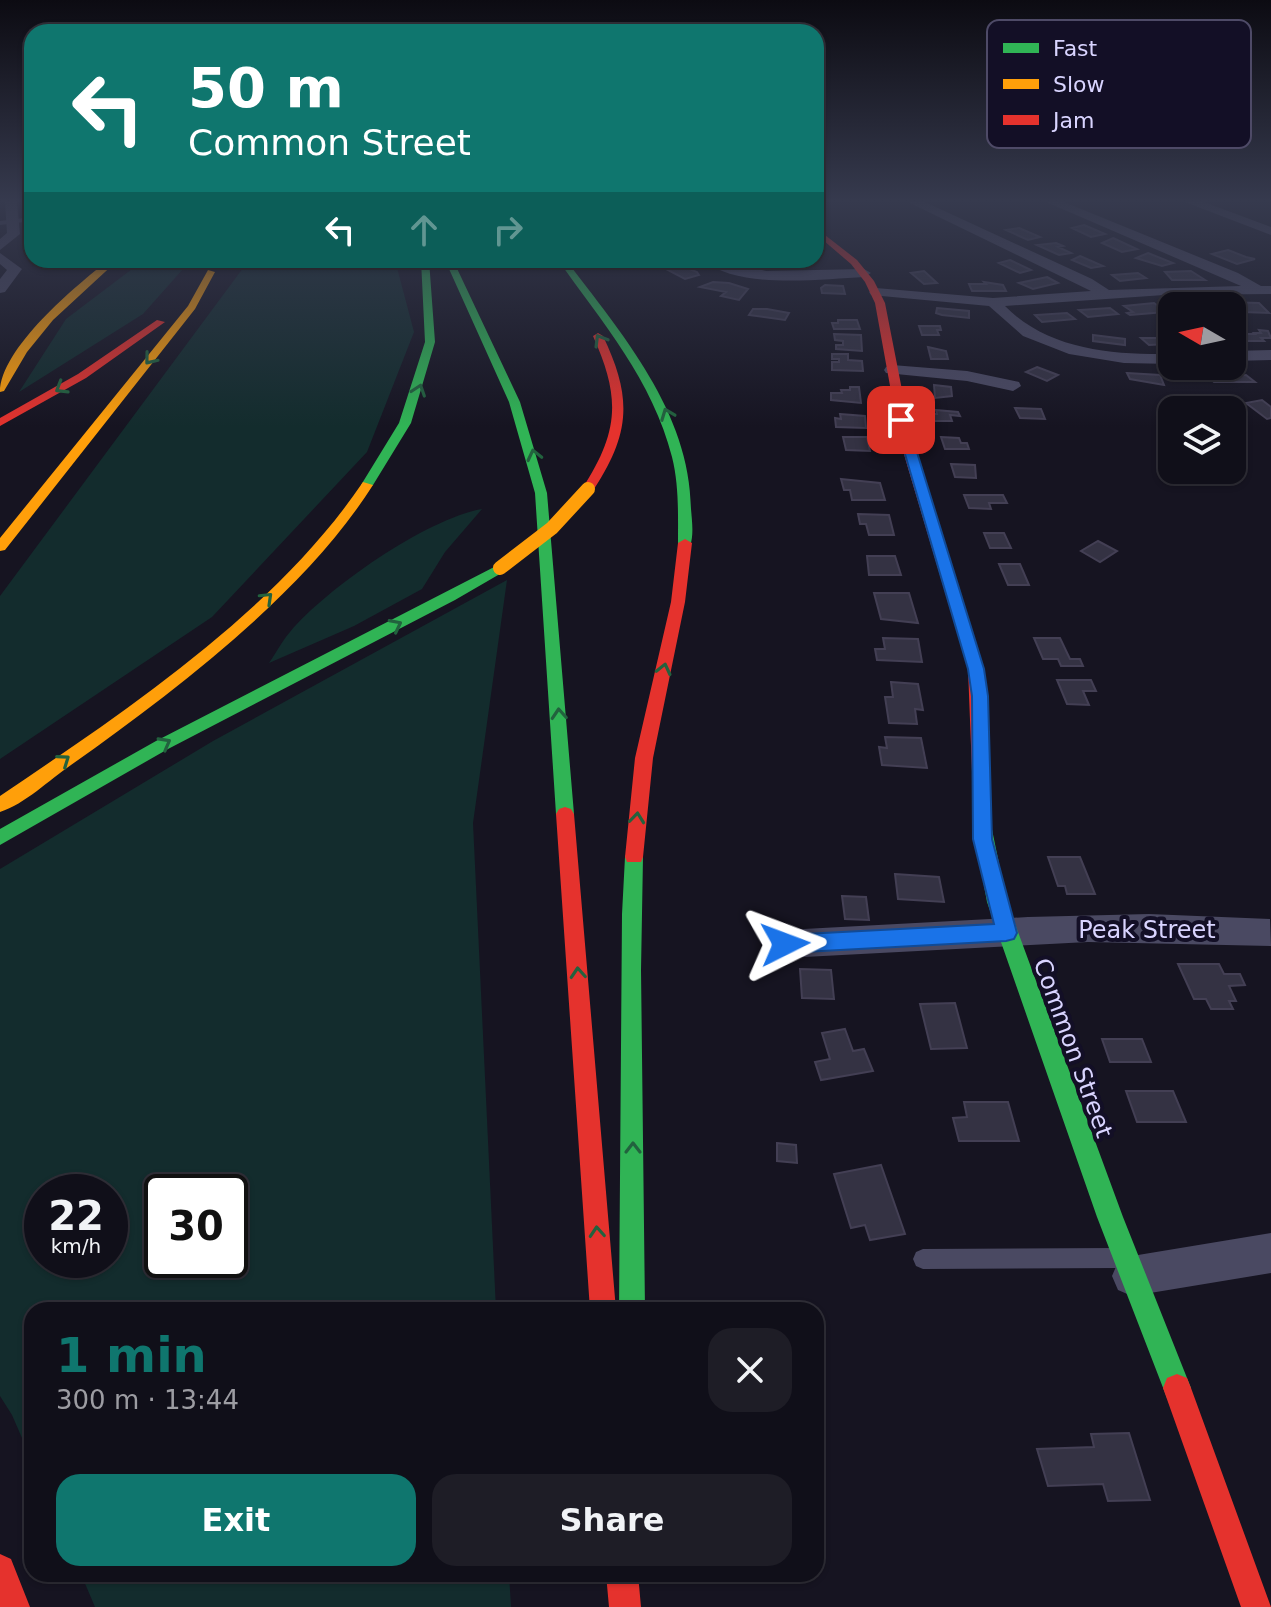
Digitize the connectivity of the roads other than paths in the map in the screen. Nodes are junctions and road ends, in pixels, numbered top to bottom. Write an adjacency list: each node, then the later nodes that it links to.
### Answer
1 (87, 277): 16 (main road)
2 (91, 277): 22 (main road)
3 (206, 277): 23 (main road, one-way to 23)
4 (210, 277): 24 (main road, one-way to 24)
5 (428, 277): 25 (main road, one-way to 5)
6 (457, 277): 33 (main road, one-way to 6)
7 (568, 277): 26 (main road, one-way to 7, bridge)
8 (573, 277): 34 (main road, one-way to 8)
9 (867, 277): 13 (main road, Common Street)
10 (1076, 277): 14 (street)
11 (1236, 277): 12 (street)
12 (1265, 290): 14 (street)
13 (876, 292): 15 (street); 20 (main road, Common Street)
14 (1106, 295): 15 (street)
15 (993, 302): 19 (street)
16 (20, 320)
17 (1271, 355): 18 (street)
18 (1246, 356)
19 (1158, 358)
20 (892, 370): 21 (street); 27 (main road, Common Street)
21 (1013, 386)
22 (0, 389)
23 (0, 423)
24 (0, 547)
25 (0, 805)
26 (0, 838)
27 (1006, 933): 28 (street, Peak Street); 29 (street, Peak Street); 32 (main road, Common Street)
28 (1270, 933)
29 (785, 944)
30 (1271, 1253): 32 (street)
31 (923, 1259): 32 (lane)
32 (1128, 1266): 39 (main road, Common Street)
33 (602, 1302)
34 (632, 1302)
35 (0, 1570): 37 (main road)
36 (623, 1582): 38 (main road)
37 (14, 1607)
38 (625, 1607)
39 (1257, 1607)

